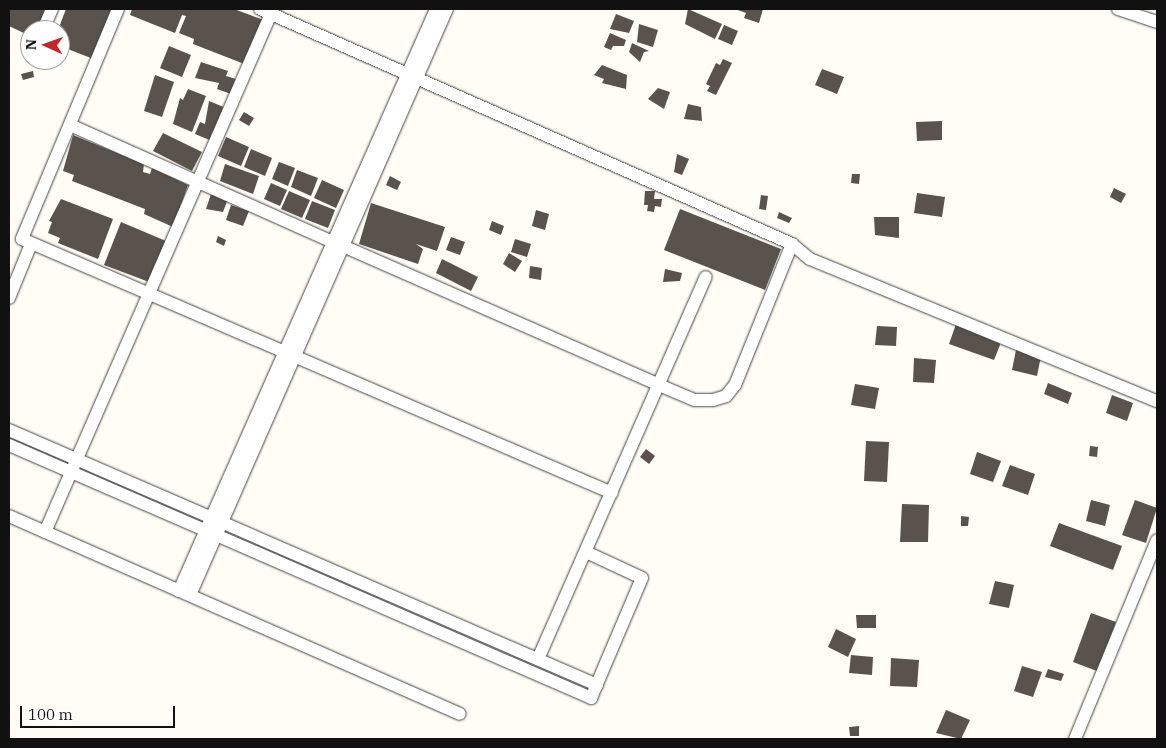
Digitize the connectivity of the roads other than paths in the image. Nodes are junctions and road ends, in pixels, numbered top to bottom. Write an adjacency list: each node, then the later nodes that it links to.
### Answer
1 (118, 9): 8 (street)
2 (436, 9): 7 (street)
3 (447, 9): 7 (street)
4 (1118, 9): 6 (street)
5 (268, 10): 7 (street); 9 (street)
6 (1157, 22)
7 (411, 78): 11 (street); 12 (street)
8 (70, 125): 9 (street); 10 (street)
9 (198, 181): 11 (street); 14 (street)
10 (31, 244): 14 (street); 15 (street)
11 (338, 244): 16 (street); 17 (street)
12 (792, 244): 17 (street); 18 (street)
13 (706, 277): 17 (street)
14 (149, 293): 16 (street); 21 (street)
15 (9, 298)
16 (290, 352): 23 (street); 25 (street)
17 (659, 385): 23 (street)
18 (1157, 401)
19 (9, 430): 21 (street)
20 (9, 445): 22 (street)
21 (77, 459): 22 (street); 25 (street)
22 (71, 472): 26 (street); 27 (street)
23 (612, 493): 29 (street)
24 (9, 516): 26 (street)
25 (217, 518): 27 (street); 31 (street)
26 (45, 532): 30 (street)
27 (211, 533): 30 (street); 32 (street)
28 (1157, 540): 34 (street)
29 (586, 552): 31 (street); 32 (street)
30 (184, 593): 33 (street)
31 (538, 659): 32 (street)
32 (597, 685)
33 (459, 714)
34 (1075, 739)

